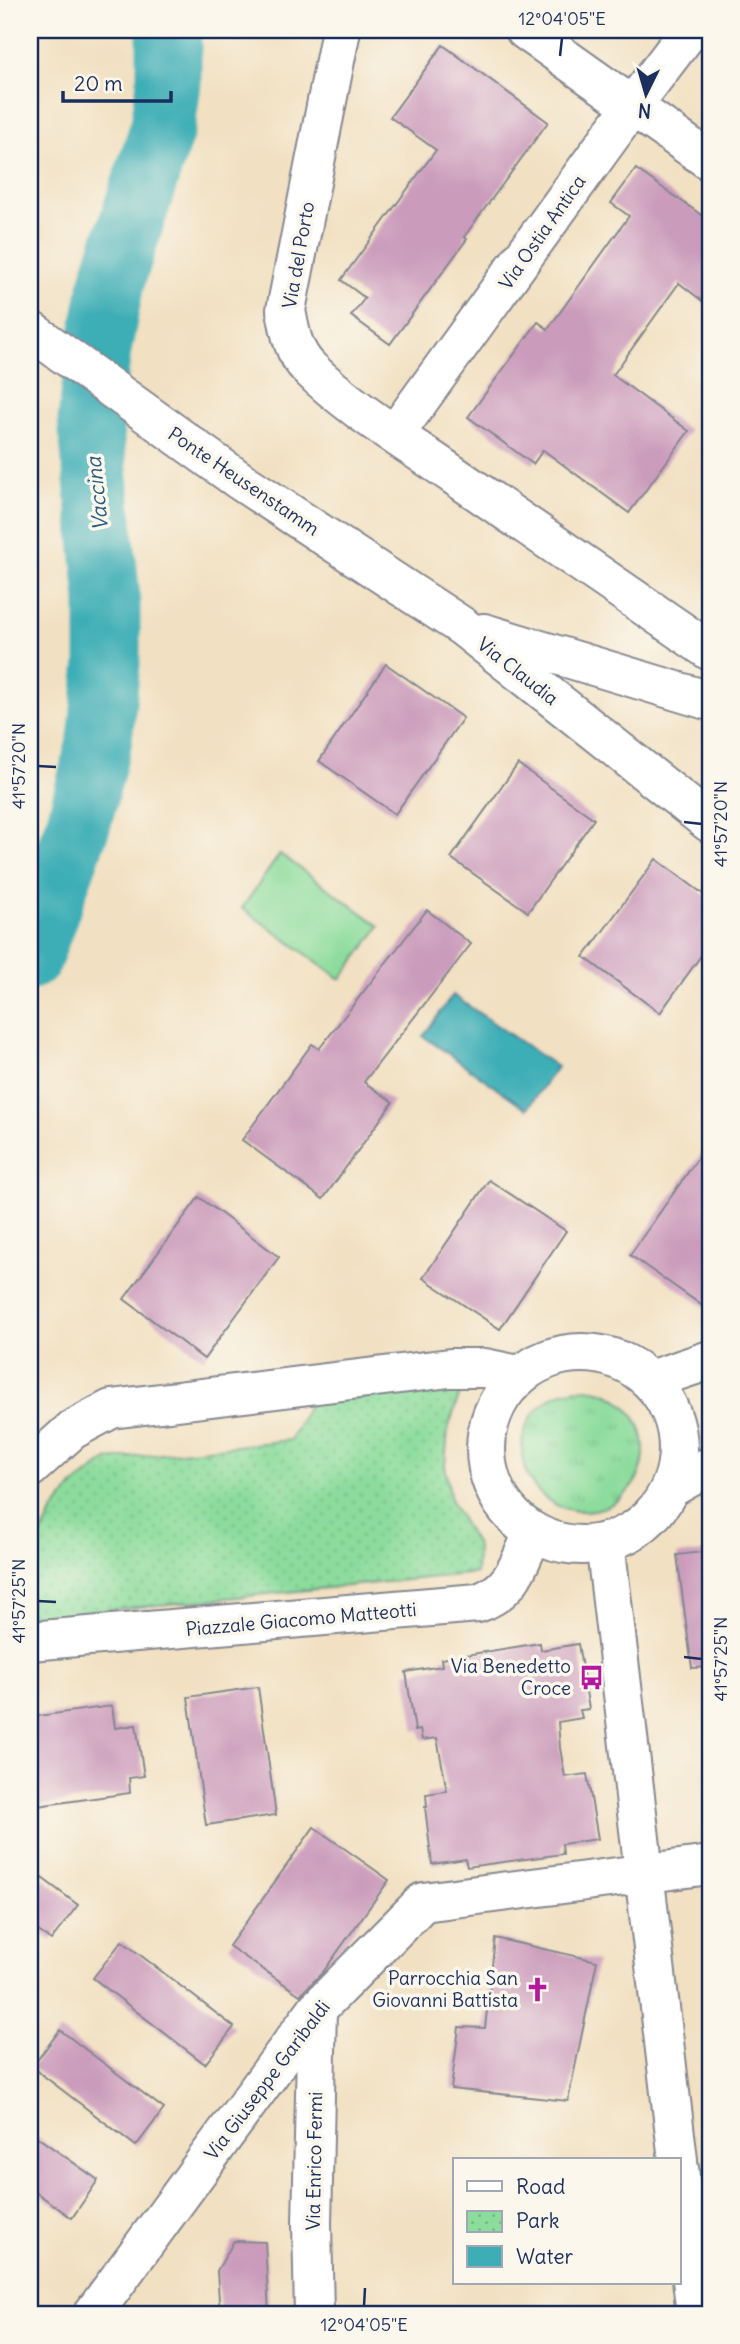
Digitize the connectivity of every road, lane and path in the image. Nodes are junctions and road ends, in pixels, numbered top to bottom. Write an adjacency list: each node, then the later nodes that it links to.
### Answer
1 (341, 30): 7 (street, Via del Porto)
2 (524, 30): 4 (street)
3 (690, 30): 4 (street, Via Ostia Antica)
4 (633, 104): 5 (street); 7 (street, Via Ostia Antica)
5 (710, 161)
6 (30, 330): 8 (street, Ponte Heusenstamm)
7 (395, 434): 9 (street)
8 (463, 627): 10 (street, Via Claudia); 11 (street, Via Claudia)
9 (710, 651)
10 (710, 701)
11 (710, 822)
12 (710, 1360): 14 (street)
13 (518, 1376): 14 (street); 16 (street); 18 (street)
14 (650, 1380): 17 (street)
15 (710, 1466): 17 (street)
16 (30, 1468)
17 (671, 1488): 19 (street)
18 (533, 1532): 19 (street); 20 (street, Piazzale Giacomo Matteotti)
19 (605, 1542): 22 (street)
20 (30, 1641)
21 (710, 1866): 22 (street, Via Giuseppe Garibaldi)
22 (643, 1874): 23 (street, Via Giuseppe Garibaldi); 24 (street)
23 (317, 2009): 26 (street, Via Giuseppe Garibaldi); 27 (street, Via Enrico Fermi)
24 (678, 2158)
25 (680, 2177): 28 (street)
26 (93, 2314)
27 (314, 2314)
28 (696, 2314)

